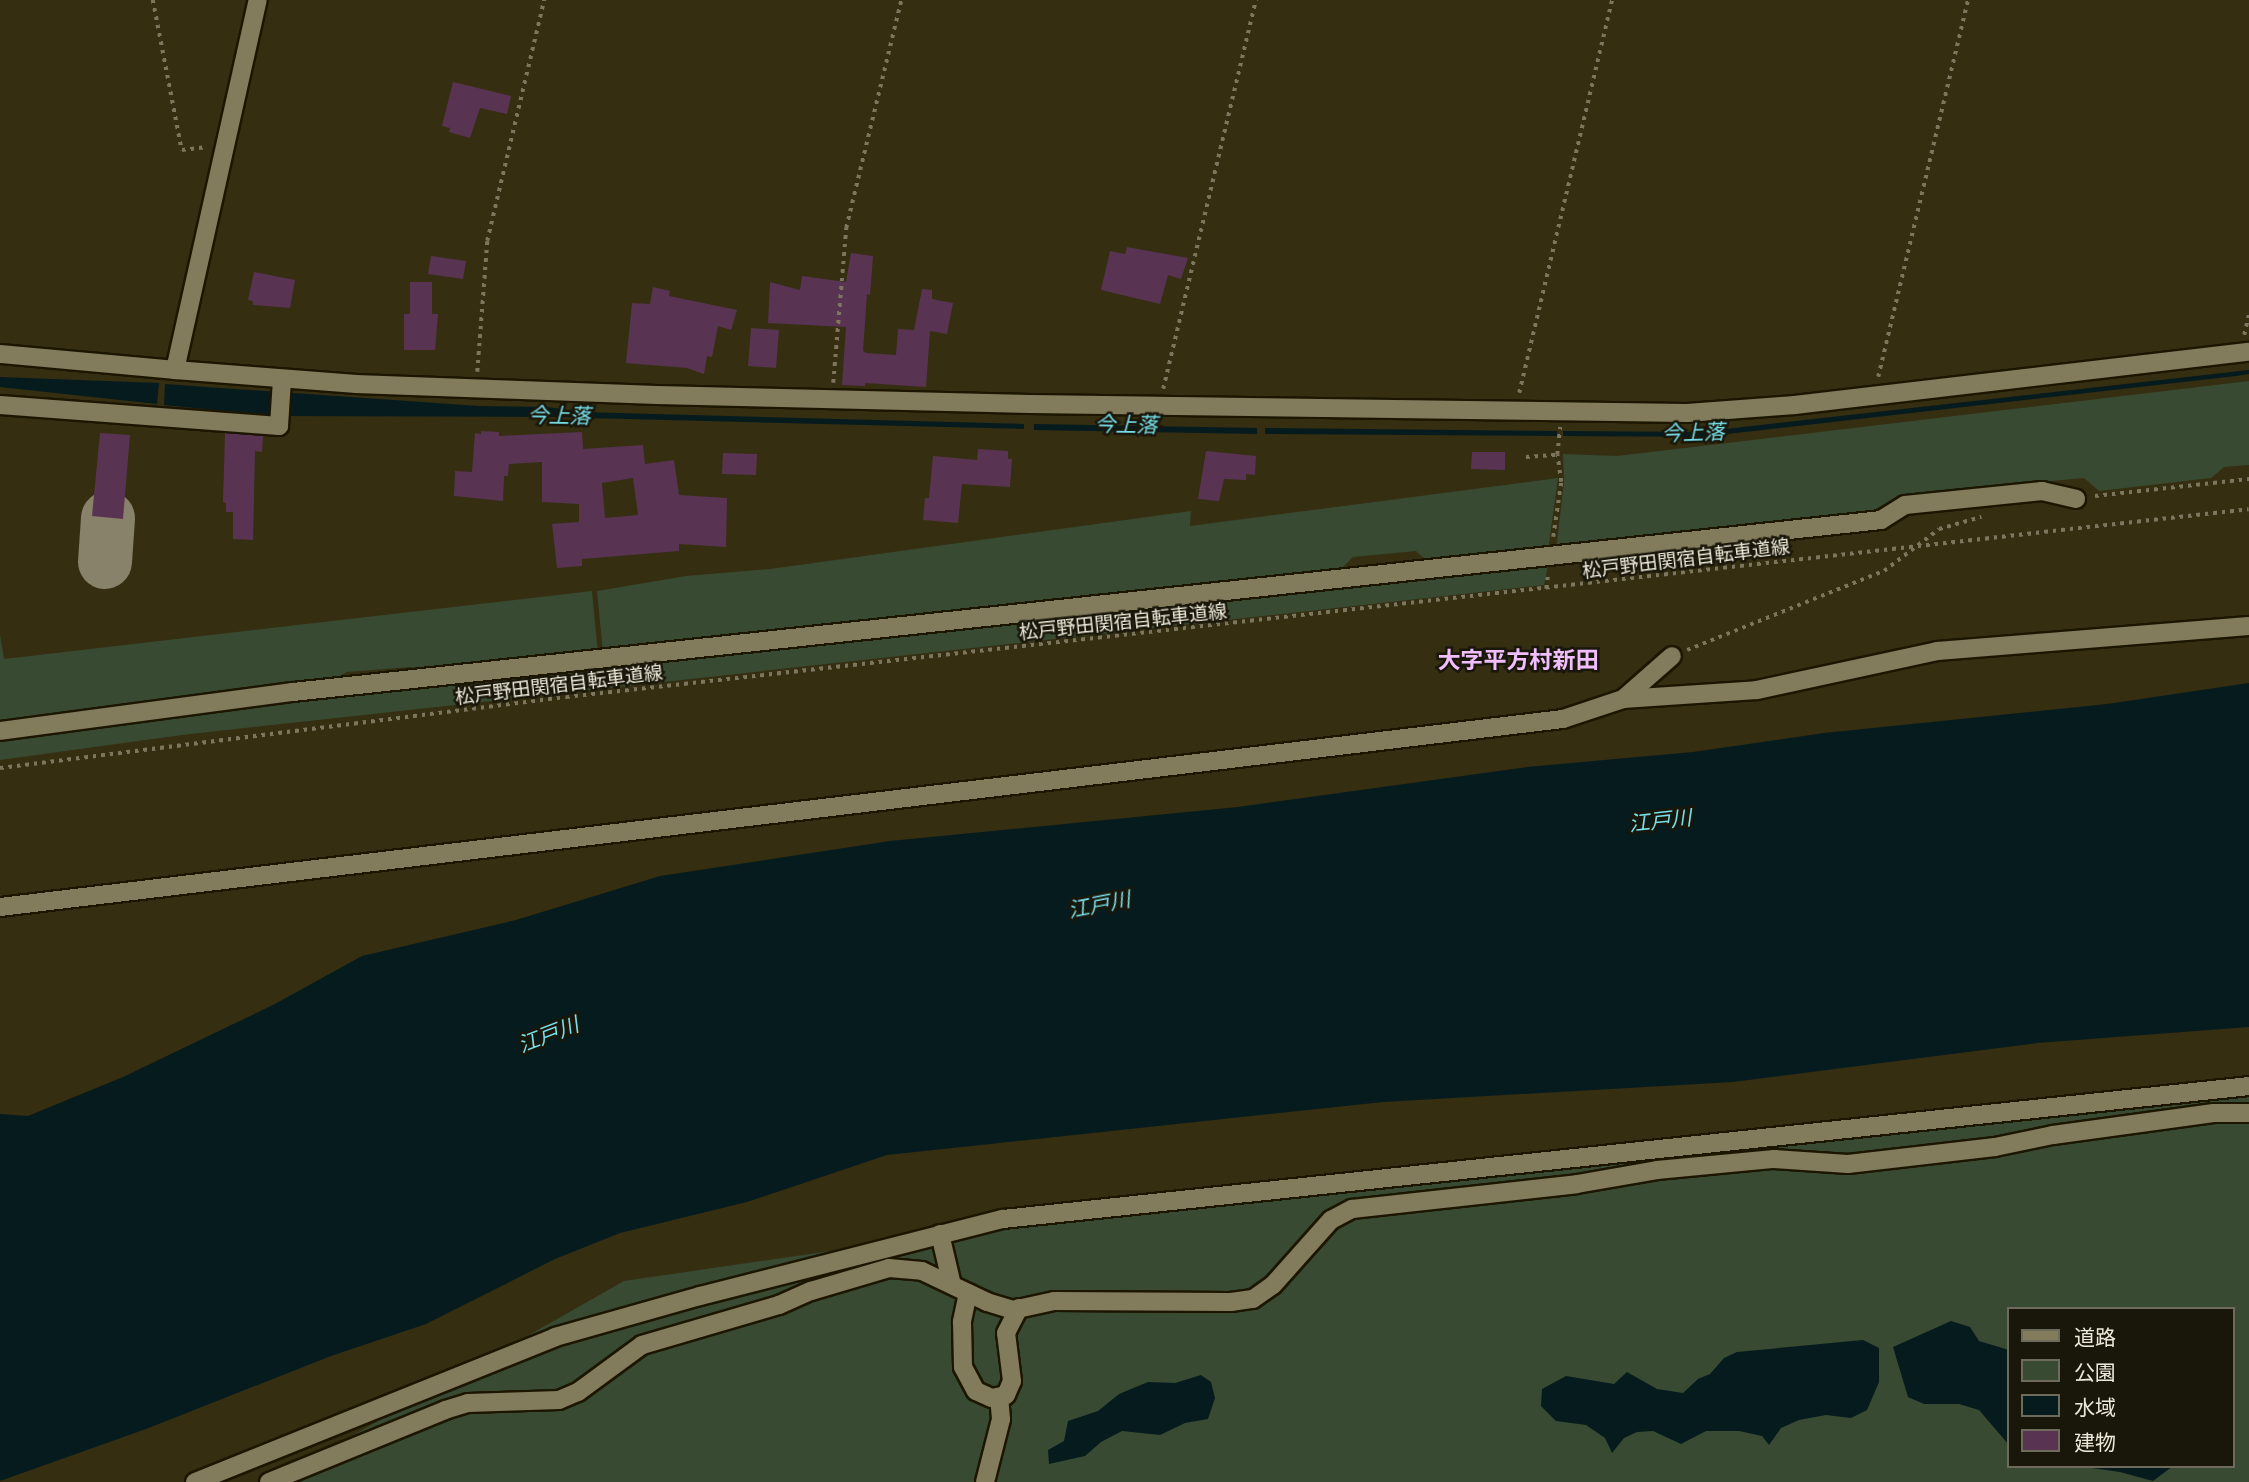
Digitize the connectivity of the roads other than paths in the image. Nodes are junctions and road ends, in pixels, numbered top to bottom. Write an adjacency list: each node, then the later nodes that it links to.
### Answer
1 (258, 0): 4 (street)
2 (2249, 352): 5 (street)
3 (0, 354): 4 (street)
4 (175, 370): 5 (street)
5 (281, 382): 6 (street)
6 (0, 405)
7 (2076, 499): 11 (street)
8 (2249, 626): 10 (street)
9 (1672, 656): 10 (street)
10 (1623, 699): 12 (street)
11 (0, 731)
12 (0, 906)
13 (2249, 1086): 15 (street)
14 (2249, 1113): 17 (street)
15 (940, 1234): 16 (street); 19 (street)
16 (960, 1289): 17 (street); 18 (street); 20 (street)
17 (1019, 1308): 18 (street)
18 (999, 1397): 21 (street)
19 (195, 1482)
20 (269, 1482)
21 (985, 1482)

